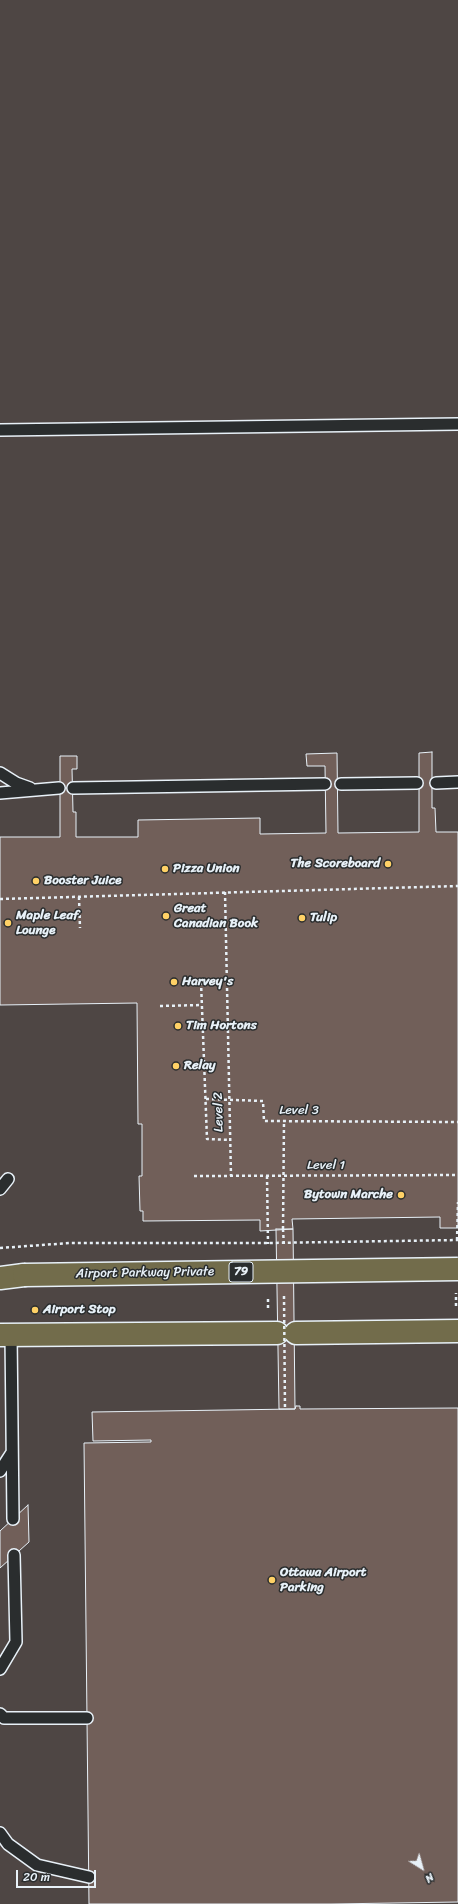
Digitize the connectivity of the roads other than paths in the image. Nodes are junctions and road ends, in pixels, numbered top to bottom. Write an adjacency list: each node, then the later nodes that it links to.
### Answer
1 (458, 424): 2 (lane)
2 (0, 430)
3 (0, 774): 11 (lane)
4 (458, 782): 6 (lane)
5 (418, 783): 8 (lane)
6 (436, 783)
7 (325, 784): 10 (lane)
8 (341, 784)
9 (59, 788): 11 (lane)
10 (73, 788)
11 (33, 789): 12 (lane)
12 (0, 793)
13 (8, 1179): 14 (lane)
14 (0, 1189)
15 (458, 1269): 16 (highway, Airport Parkway Private / 79, bridge)
16 (0, 1278)
17 (458, 1278): 18 (lane)
18 (0, 1284)
19 (458, 1331): 20 (highway)
20 (6, 1335): 21 (lane)
21 (12, 1454): 22 (lane); 23 (lane)
22 (0, 1471)
23 (13, 1519)
24 (14, 1555): 25 (lane)
25 (0, 1668)
26 (0, 1714): 27 (lane)
27 (87, 1718)
28 (0, 1833): 29 (lane)
29 (89, 1878)

